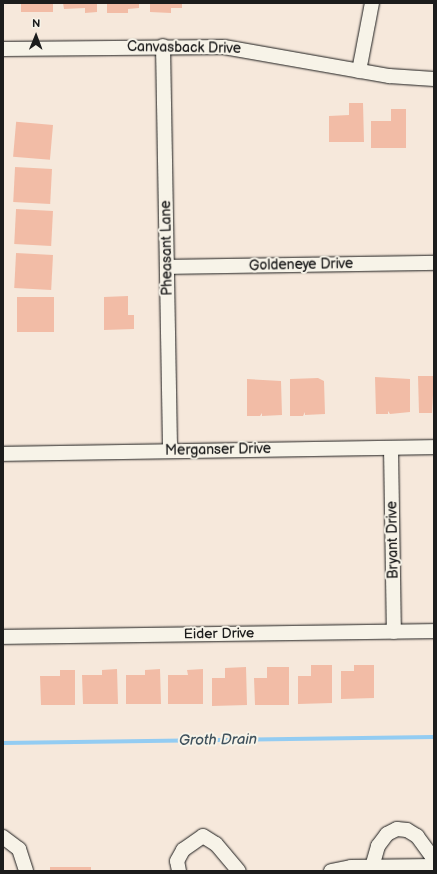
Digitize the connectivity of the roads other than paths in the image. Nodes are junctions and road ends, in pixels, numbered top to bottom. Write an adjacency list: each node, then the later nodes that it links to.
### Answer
1 (372, 3): 4 (street)
2 (163, 46): 3 (street, Canvasback Drive); 4 (street, Canvasback Drive); 7 (street, Pheasant Lane)
3 (3, 49)
4 (359, 71): 5 (street, Canvasback Drive)
5 (434, 79)
6 (434, 263): 7 (street, Goldeneye Drive)
7 (168, 268): 10 (street, Pheasant Lane)
8 (434, 447): 9 (street, Merganser Drive)
9 (391, 448): 10 (street, Merganser Drive); 13 (street, Bryant Drive)
10 (170, 451): 11 (street, Merganser Drive)
11 (3, 454)
12 (434, 631): 13 (street, Eider Drive)
13 (394, 632): 14 (street, Eider Drive)
14 (3, 637)
15 (8, 840): 19 (street)
16 (434, 859): 18 (street)
17 (434, 866): 18 (street)
18 (372, 867): 22 (street)
19 (26, 871)
20 (178, 871): 21 (street)
21 (238, 871)
22 (331, 871)

